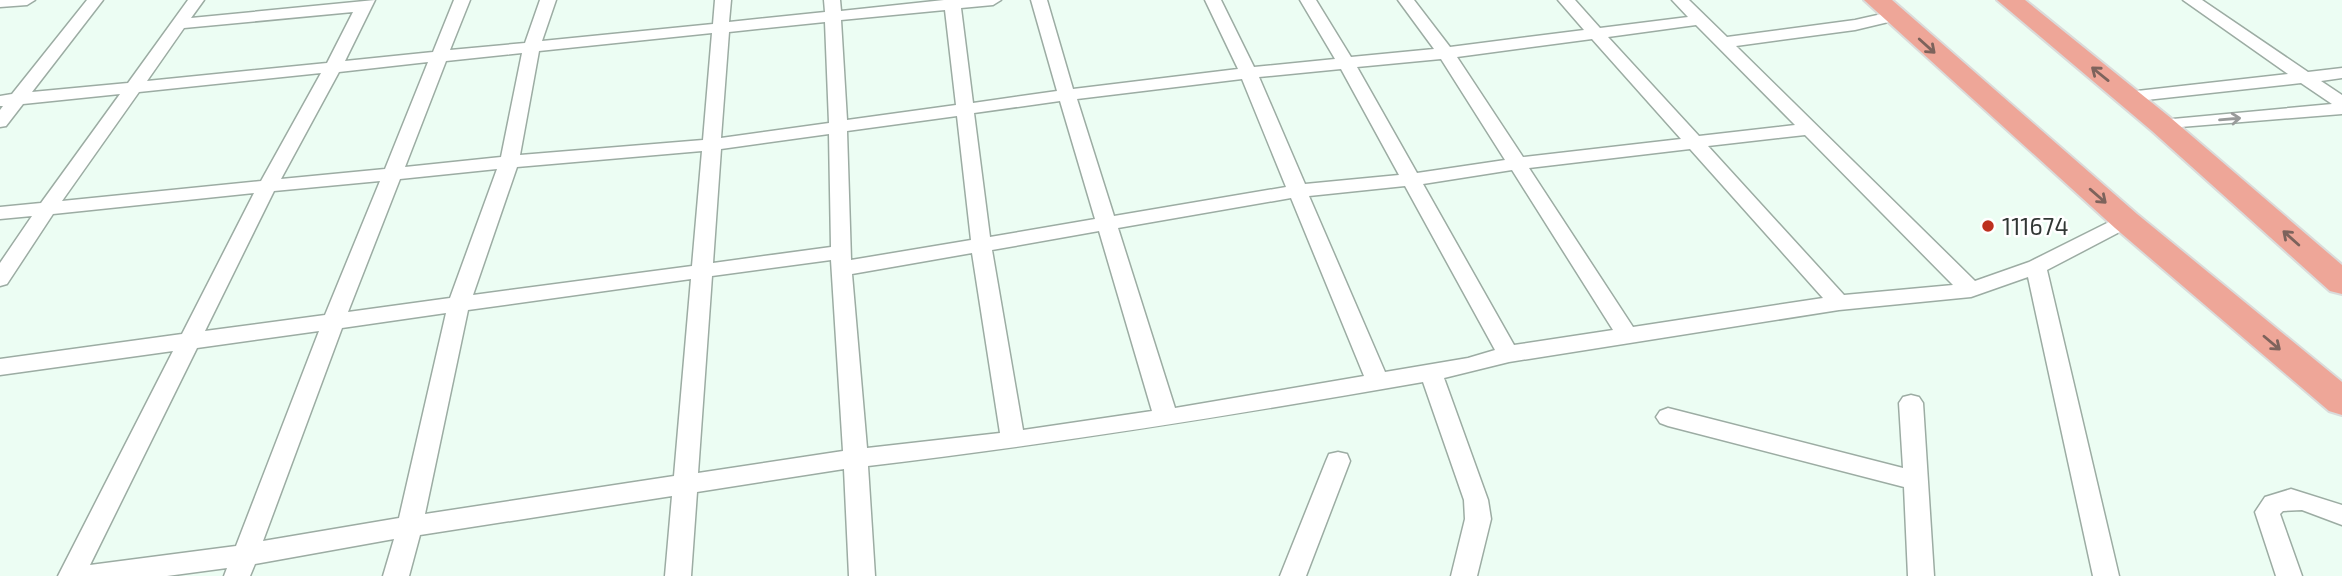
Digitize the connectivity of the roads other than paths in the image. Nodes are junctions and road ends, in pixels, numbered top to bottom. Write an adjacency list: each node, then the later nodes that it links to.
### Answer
1 (27, 0): 16 (street)
2 (95, 0): 37 (street)
3 (196, 0): 22 (street)
4 (462, 0): 28 (street)
5 (548, 0): 26 (street)
6 (723, 0): 23 (street)
7 (993, 0): 18 (street)
8 (1039, 0): 35 (street)
9 (1213, 0): 31 (street)
10 (1308, 0): 29 (street)
11 (1406, 0): 27 (street)
12 (1566, 0): 24 (street)
13 (1680, 0): 21 (street)
14 (2010, 0): 36 (highway, one-way to 14)
15 (2190, 0): 33 (street)
16 (0, 2)
17 (365, 3): 22 (street); 30 (street)
18 (953, 3): 19 (street); 40 (street)
19 (832, 7): 23 (street); 44 (street)
20 (1886, 8): 25 (street); 56 (highway, one-way to 56)
21 (1700, 20): 24 (street); 25 (street)
22 (179, 24): 34 (street)
23 (720, 26): 26 (street); 47 (street)
24 (1595, 35): 27 (street); 46 (street)
25 (1721, 43): 45 (street)
26 (532, 46): 28 (street); 48 (street)
27 (1446, 53): 29 (street); 49 (street)
28 (441, 55): 30 (street); 50 (street)
29 (1347, 64): 31 (street); 51 (street)
30 (334, 66): 34 (street); 52 (street)
31 (1248, 72): 35 (street); 53 (street)
32 (2342, 73): 33 (street)
33 (2301, 76): 36 (street); 39 (street)
34 (135, 87): 37 (street); 54 (street)
35 (1065, 94): 40 (street); 57 (street)
36 (2128, 97): 43 (highway)
37 (19, 99): 38 (street); 42 (street)
38 (0, 101)
39 (2342, 103)
40 (966, 108): 44 (street); 58 (street)
41 (2342, 109): 43 (street, one-way to 41)
42 (0, 122)
43 (2162, 125): 63 (highway, one-way to 43)
44 (838, 127): 47 (street); 59 (street)
45 (1808, 129): 46 (street); 64 (street)
46 (1693, 142): 49 (street); 65 (street)
47 (709, 145): 48 (street); 61 (street)
48 (509, 162): 50 (street); 66 (street)
49 (1515, 164): 51 (street); 68 (street)
50 (392, 173): 52 (street); 67 (street)
51 (1410, 180): 53 (street); 70 (street)
52 (267, 187): 54 (street); 69 (street)
53 (1298, 191): 57 (street); 73 (street)
54 (45, 208): 55 (street); 62 (street)
55 (0, 214)
56 (2126, 221): 60 (street); 74 (highway, one-way to 74)
57 (1109, 225): 58 (street); 77 (street)
58 (981, 243): 59 (street); 78 (street)
59 (841, 260): 61 (street); 79 (street)
60 (2036, 267): 64 (street); 94 (street)
61 (702, 271): 66 (street); 82 (street)
62 (0, 279)
63 (2342, 284)
64 (1970, 290): 65 (street)
65 (1839, 303): 68 (street)
66 (459, 304): 67 (street); 84 (street)
67 (333, 321): 69 (street); 85 (street)
68 (1627, 335): 70 (street)
69 (188, 343): 71 (street); 86 (street)
70 (1508, 354): 72 (street)
71 (0, 367)
72 (1431, 372): 73 (street); 92 (street)
73 (1377, 381): 77 (street)
74 (2342, 402)
75 (1911, 403): 81 (street)
76 (1668, 417): 81 (street)
77 (1166, 418): 78 (street)
78 (1013, 440): 79 (street)
79 (856, 458): 82 (street); 90 (street)
80 (1338, 461): 91 (street)
81 (1914, 480): 93 (street)
82 (685, 484): 84 (street); 89 (street)
83 (2342, 515): 95 (street)
84 (410, 526): 85 (street); 88 (street)
85 (241, 565): 87 (street)
86 (71, 576)
87 (85, 576)
88 (396, 576)
89 (678, 576)
90 (862, 576)
91 (1293, 576)
92 (1464, 576)
93 (1921, 576)
94 (2106, 576)
95 (2290, 576)

